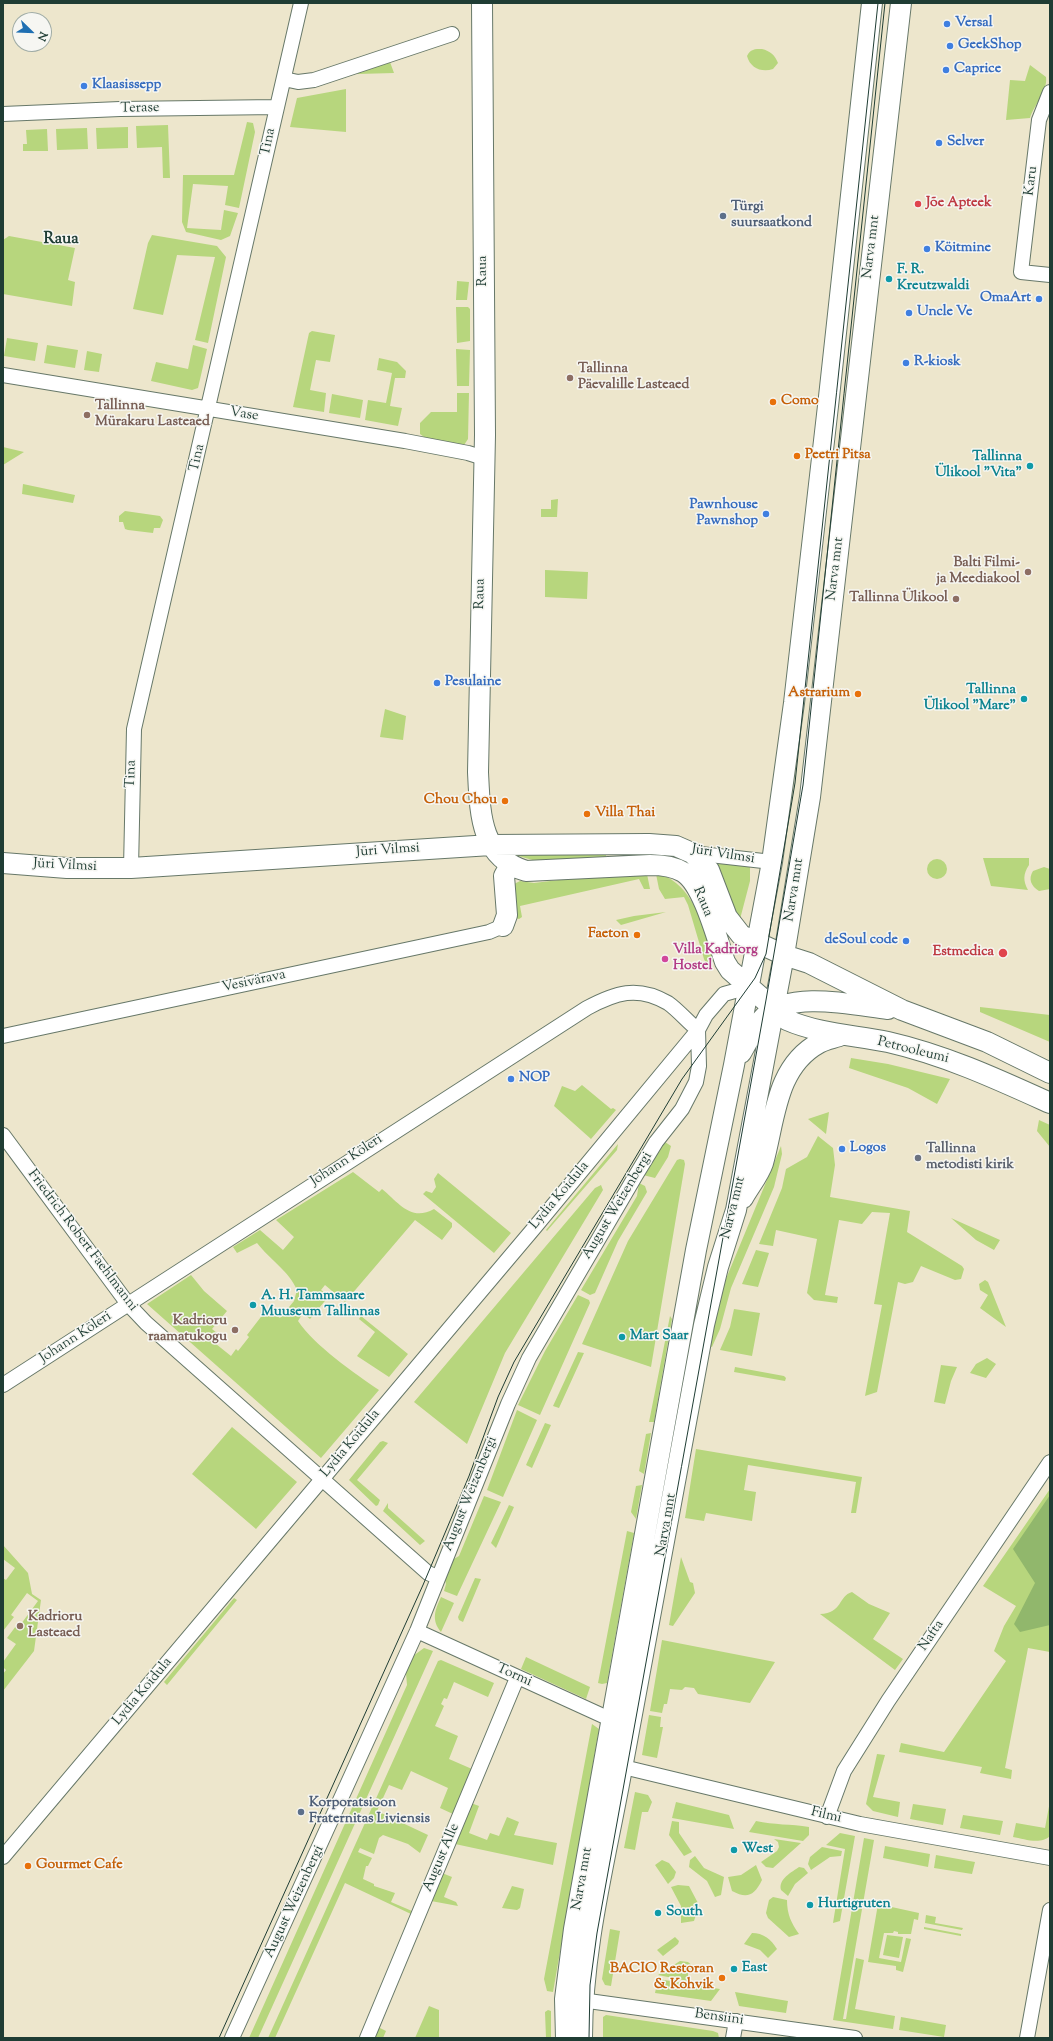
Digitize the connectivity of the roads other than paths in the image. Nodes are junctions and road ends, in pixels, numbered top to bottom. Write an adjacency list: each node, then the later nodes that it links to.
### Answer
1 (301, 3): 6 (street, Tina)
2 (482, 3): 13 (main road, Raua)
3 (872, 3): 16 (main road, Narva mnt)
4 (901, 3): 22 (main road, Narva mnt)
5 (452, 34): 6 (street)
6 (284, 79): 8 (street, Tina)
7 (1050, 92): 10 (street, Karu)
8 (277, 107): 9 (street, Terase); 12 (street, Tina)
9 (3, 114)
10 (1050, 275)
11 (3, 375): 12 (street, Vase)
12 (209, 409): 13 (street, Vase); 19 (street, Tina)
13 (484, 458): 14 (main road, Raua)
14 (491, 845): 15 (main road, Jüri Vilmsi); 18 (main road, Raua); 19 (main road, Jüri Vilmsi)
15 (692, 853): 16 (street, Jüri Vilmsi); 21 (main road, Raua)
16 (772, 862): 21 (main road, Narva mnt)
17 (3, 863): 19 (main road, Jüri Vilmsi)
18 (510, 865): 20 (main road); 23 (main road, Raua)
19 (131, 868)
20 (503, 926): 28 (street, Vesivärava)
21 (757, 943): 22 (main road, Raua); 23 (main road, Narva mnt)
22 (784, 955): 24 (main road, Narva mnt); 25 (main road)
23 (749, 987): 24 (main road, Raua); 26 (street); 29 (main road, Narva mnt)
24 (774, 1008): 25 (main road); 27 (main road, Petrooleumi); 29 (main road); 33 (main road, Narva mnt)
25 (902, 1010): 30 (main road)
26 (698, 1030): 34 (street, Johann Köleri); 37 (street, Lydia Koidula); 38 (street, August Weizenbergi)
27 (842, 1035): 31 (main road, Petrooleumi); 33 (main road)
28 (3, 1036)
29 (734, 1065): 41 (main road, Narva mnt)
30 (1050, 1073)
31 (1050, 1103)
32 (3, 1135): 34 (street, Friedrich Robert Faehlmanni)
33 (736, 1210): 42 (main road, Narva mnt)
34 (128, 1304): 35 (street, Johann Köleri); 37 (street, Friedrich Robert Faehlmanni)
35 (3, 1385)
36 (1050, 1462): 43 (street, Nafta)
37 (322, 1479): 38 (street, Friedrich Robert Faehlmanni); 44 (street, Lydia Koidula)
38 (437, 1577): 39 (street, August Weizenbergi)
39 (417, 1631): 40 (street, Tormi); 49 (street, August Weizenbergi)
40 (517, 1678): 41 (street, Tormi); 50 (street, August Alle)
41 (612, 1720): 42 (main road, Narva mnt)
42 (613, 1764): 43 (street, Filmi); 47 (main road, Narva mnt)
43 (827, 1817): 45 (street, Filmi)
44 (3, 1857)
45 (1050, 1858)
46 (1050, 1910): 55 (street)
47 (574, 1999): 48 (street, Bensiini); 51 (main road, Narva mnt); 52 (main road, Narva mnt)
48 (736, 2021): 53 (street); 54 (street, Bensiini)
49 (232, 2038)
50 (367, 2038)
51 (566, 2038)
52 (582, 2038)
53 (733, 2038)
54 (855, 2038)
55 (1027, 2038)

